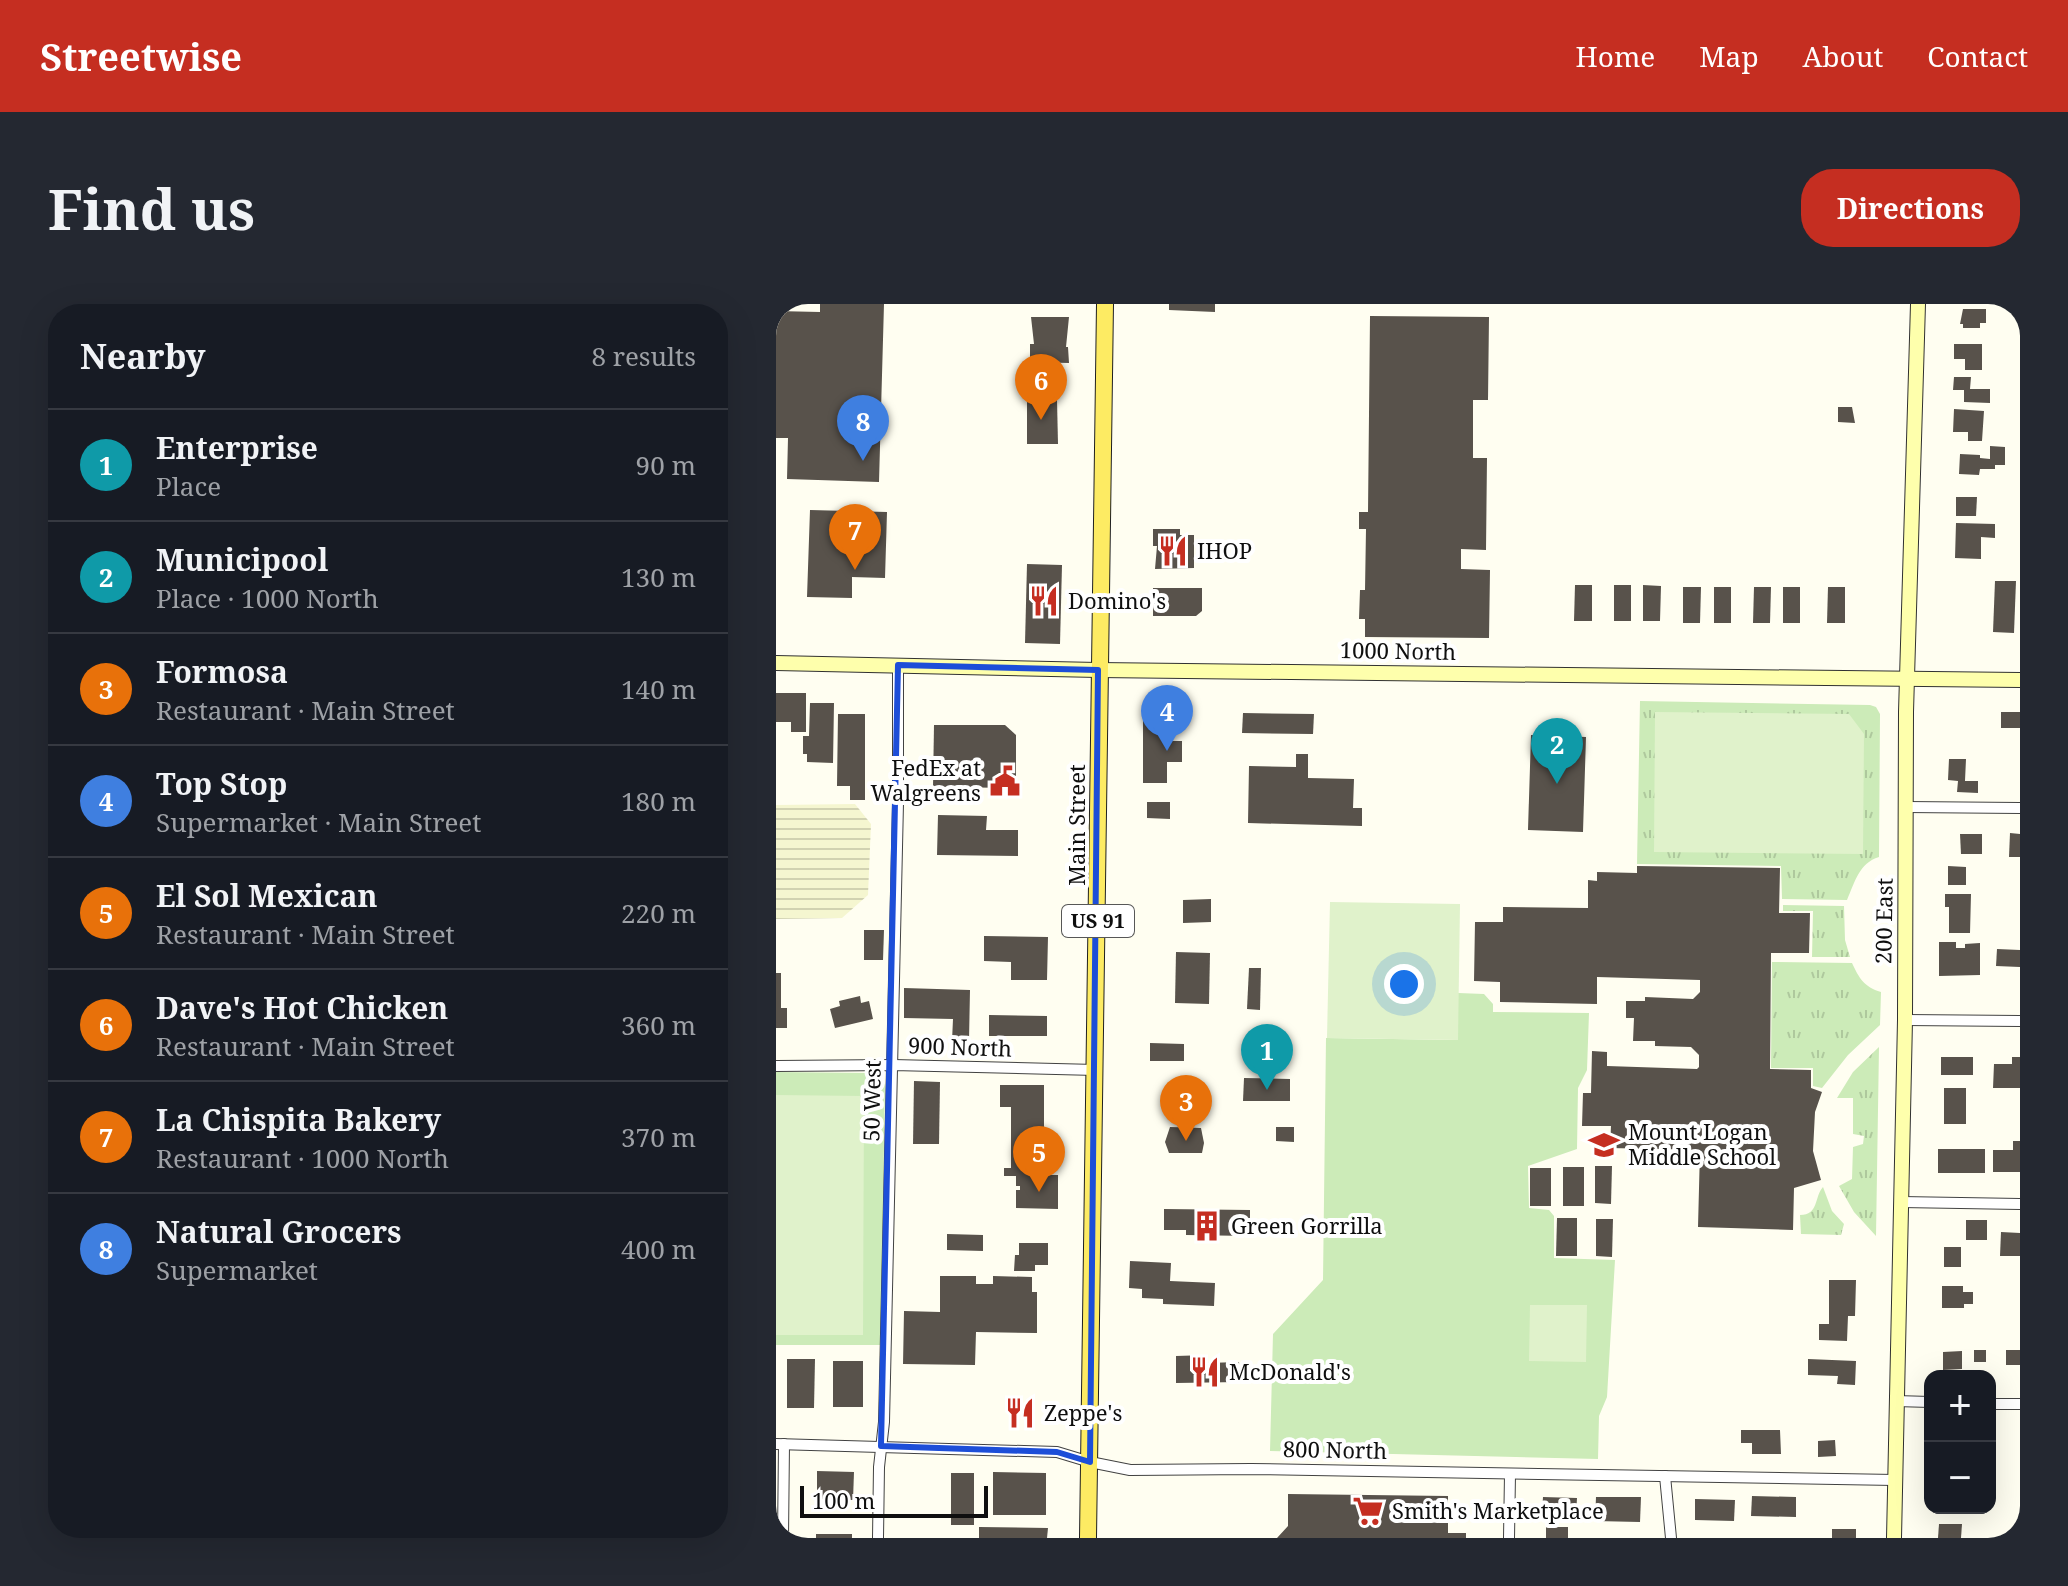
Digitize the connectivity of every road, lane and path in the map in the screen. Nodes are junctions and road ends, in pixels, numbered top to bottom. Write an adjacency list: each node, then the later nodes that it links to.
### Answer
1 (1105, 304): 5 (main road, Main Street / US 91)
2 (1918, 304): 6 (street, 200 East)
3 (776, 663): 4 (street, 1000 North)
4 (898, 665): 5 (street, 1000 North); 12 (street, 50 West)
5 (1098, 670): 6 (street, 1000 North); 14 (main road, Main Street / US 91)
6 (1907, 678): 7 (street, 1000 North); 8 (street, 200 East)
7 (2020, 680)
8 (1906, 807): 9 (street); 10 (street, 200 East)
9 (2020, 808)
10 (1905, 1020): 11 (street); 15 (street, 200 East)
11 (2020, 1021)
12 (893, 1065): 13 (street, 900 North); 14 (street, 900 North); 22 (street, 50 West)
13 (776, 1066)
14 (1096, 1070): 23 (main road, Main Street / US 91)
15 (1901, 1202): 16 (street); 17 (street, 200 East)
16 (2020, 1204)
17 (1896, 1401): 18 (street); 26 (street, 200 East)
18 (1924, 1402)
19 (1996, 1404): 20 (street)
20 (2020, 1404)
21 (780, 1444): 22 (street, 800 North); 27 (street)
22 (881, 1446): 23 (street, 800 North); 28 (street, 50 West)
23 (1090, 1462): 24 (street, 800 North); 29 (main road, Main Street / US 91)
24 (1510, 1474): 25 (street, 800 North); 30 (street)
25 (1665, 1476): 26 (street, 800 North); 31 (street)
26 (1895, 1480): 32 (street, 200 East)
27 (783, 1538)
28 (878, 1538)
29 (1088, 1538)
30 (1509, 1538)
31 (1671, 1538)
32 (1894, 1538)

